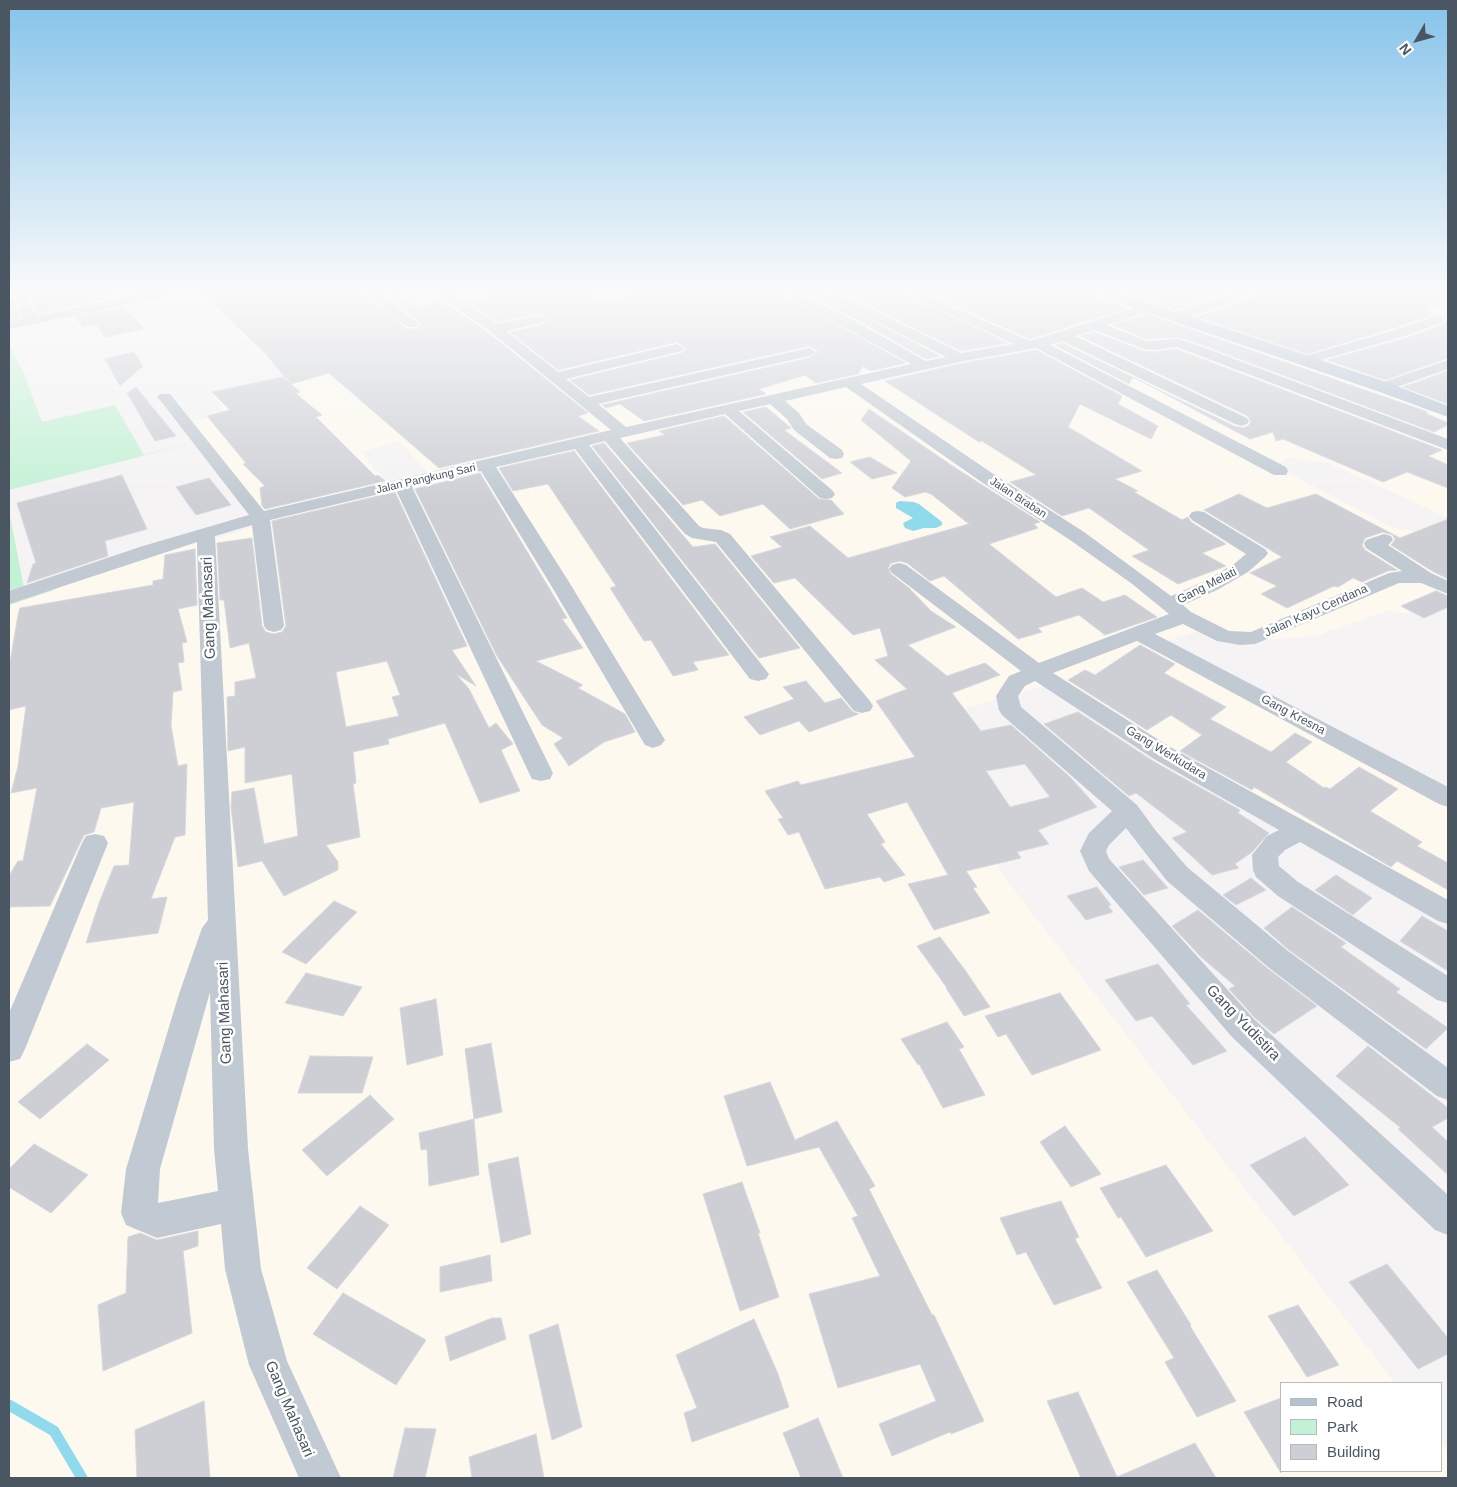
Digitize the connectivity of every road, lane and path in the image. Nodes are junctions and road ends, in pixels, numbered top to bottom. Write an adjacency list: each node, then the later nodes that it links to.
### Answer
1 (539, 363): 12 (street)
2 (613, 363): 12 (street)
3 (759, 363): 17 (street)
4 (920, 363): 11 (street)
5 (936, 363): 11 (street, Jalan Pangkung Sari)
6 (1069, 363): 26 (street)
7 (1121, 363): 20 (street)
8 (1234, 363): 23 (street)
9 (1310, 363): 14 (main road)
10 (1448, 364): 14 (street)
11 (925, 366): 13 (street, Jalan Pangkung Sari)
12 (556, 377): 17 (street)
13 (850, 383): 16 (street, Jalan Pangkung Sari); 37 (street, Jalan Braban)
14 (1383, 387): 19 (main road)
15 (165, 396): 30 (street)
16 (775, 400): 18 (street, Jalan Pangkung Sari); 24 (street)
17 (588, 402): 21 (street)
18 (728, 410): 21 (street, Jalan Pangkung Sari); 28 (street)
19 (1448, 412)
20 (1240, 421)
21 (616, 434): 22 (street, Jalan Pangkung Sari); 42 (street)
22 (579, 443): 25 (street, Jalan Pangkung Sari); 40 (street)
23 (1448, 445)
24 (836, 454)
25 (486, 466): 27 (street, Jalan Pangkung Sari); 43 (street)
26 (1280, 471)
27 (402, 484): 30 (street, Jalan Pangkung Sari); 44 (street)
28 (826, 494)
29 (1198, 516): 37 (street, Gang Melati)
30 (260, 517): 31 (street, Jalan Pangkung Sari); 38 (street)
31 (206, 532): 36 (street, Jalan Pangkung Sari); 50 (street, Gang Mahasari)
32 (1384, 540): 34 (street)
33 (899, 569): 41 (street, Gang Werkudara)
34 (1424, 577): 35 (street, Jalan Kayu Cendana); 37 (street, Jalan Kayu Cendana)
35 (1448, 588)
36 (9, 598)
37 (1177, 610): 39 (street)
38 (274, 626)
39 (1138, 633): 41 (street); 45 (street, Gang Kresna)
40 (758, 674)
41 (1027, 676): 46 (street); 47 (street, Gang Werkudara)
42 (862, 706)
43 (653, 740)
44 (541, 773)
45 (1448, 798)
46 (1128, 812): 53 (street); 55 (street, Gang Yudistira)
47 (1300, 830): 49 (street, Gang Werkudara); 51 (street)
48 (95, 843): 52 (street)
49 (1448, 913)
50 (221, 914): 54 (street, Gang Mahasari); 54 (street)
51 (1448, 991)
52 (9, 1049)
53 (1448, 1086)
54 (236, 1204): 56 (street, Gang Mahasari)
55 (1448, 1218)
56 (320, 1478)

